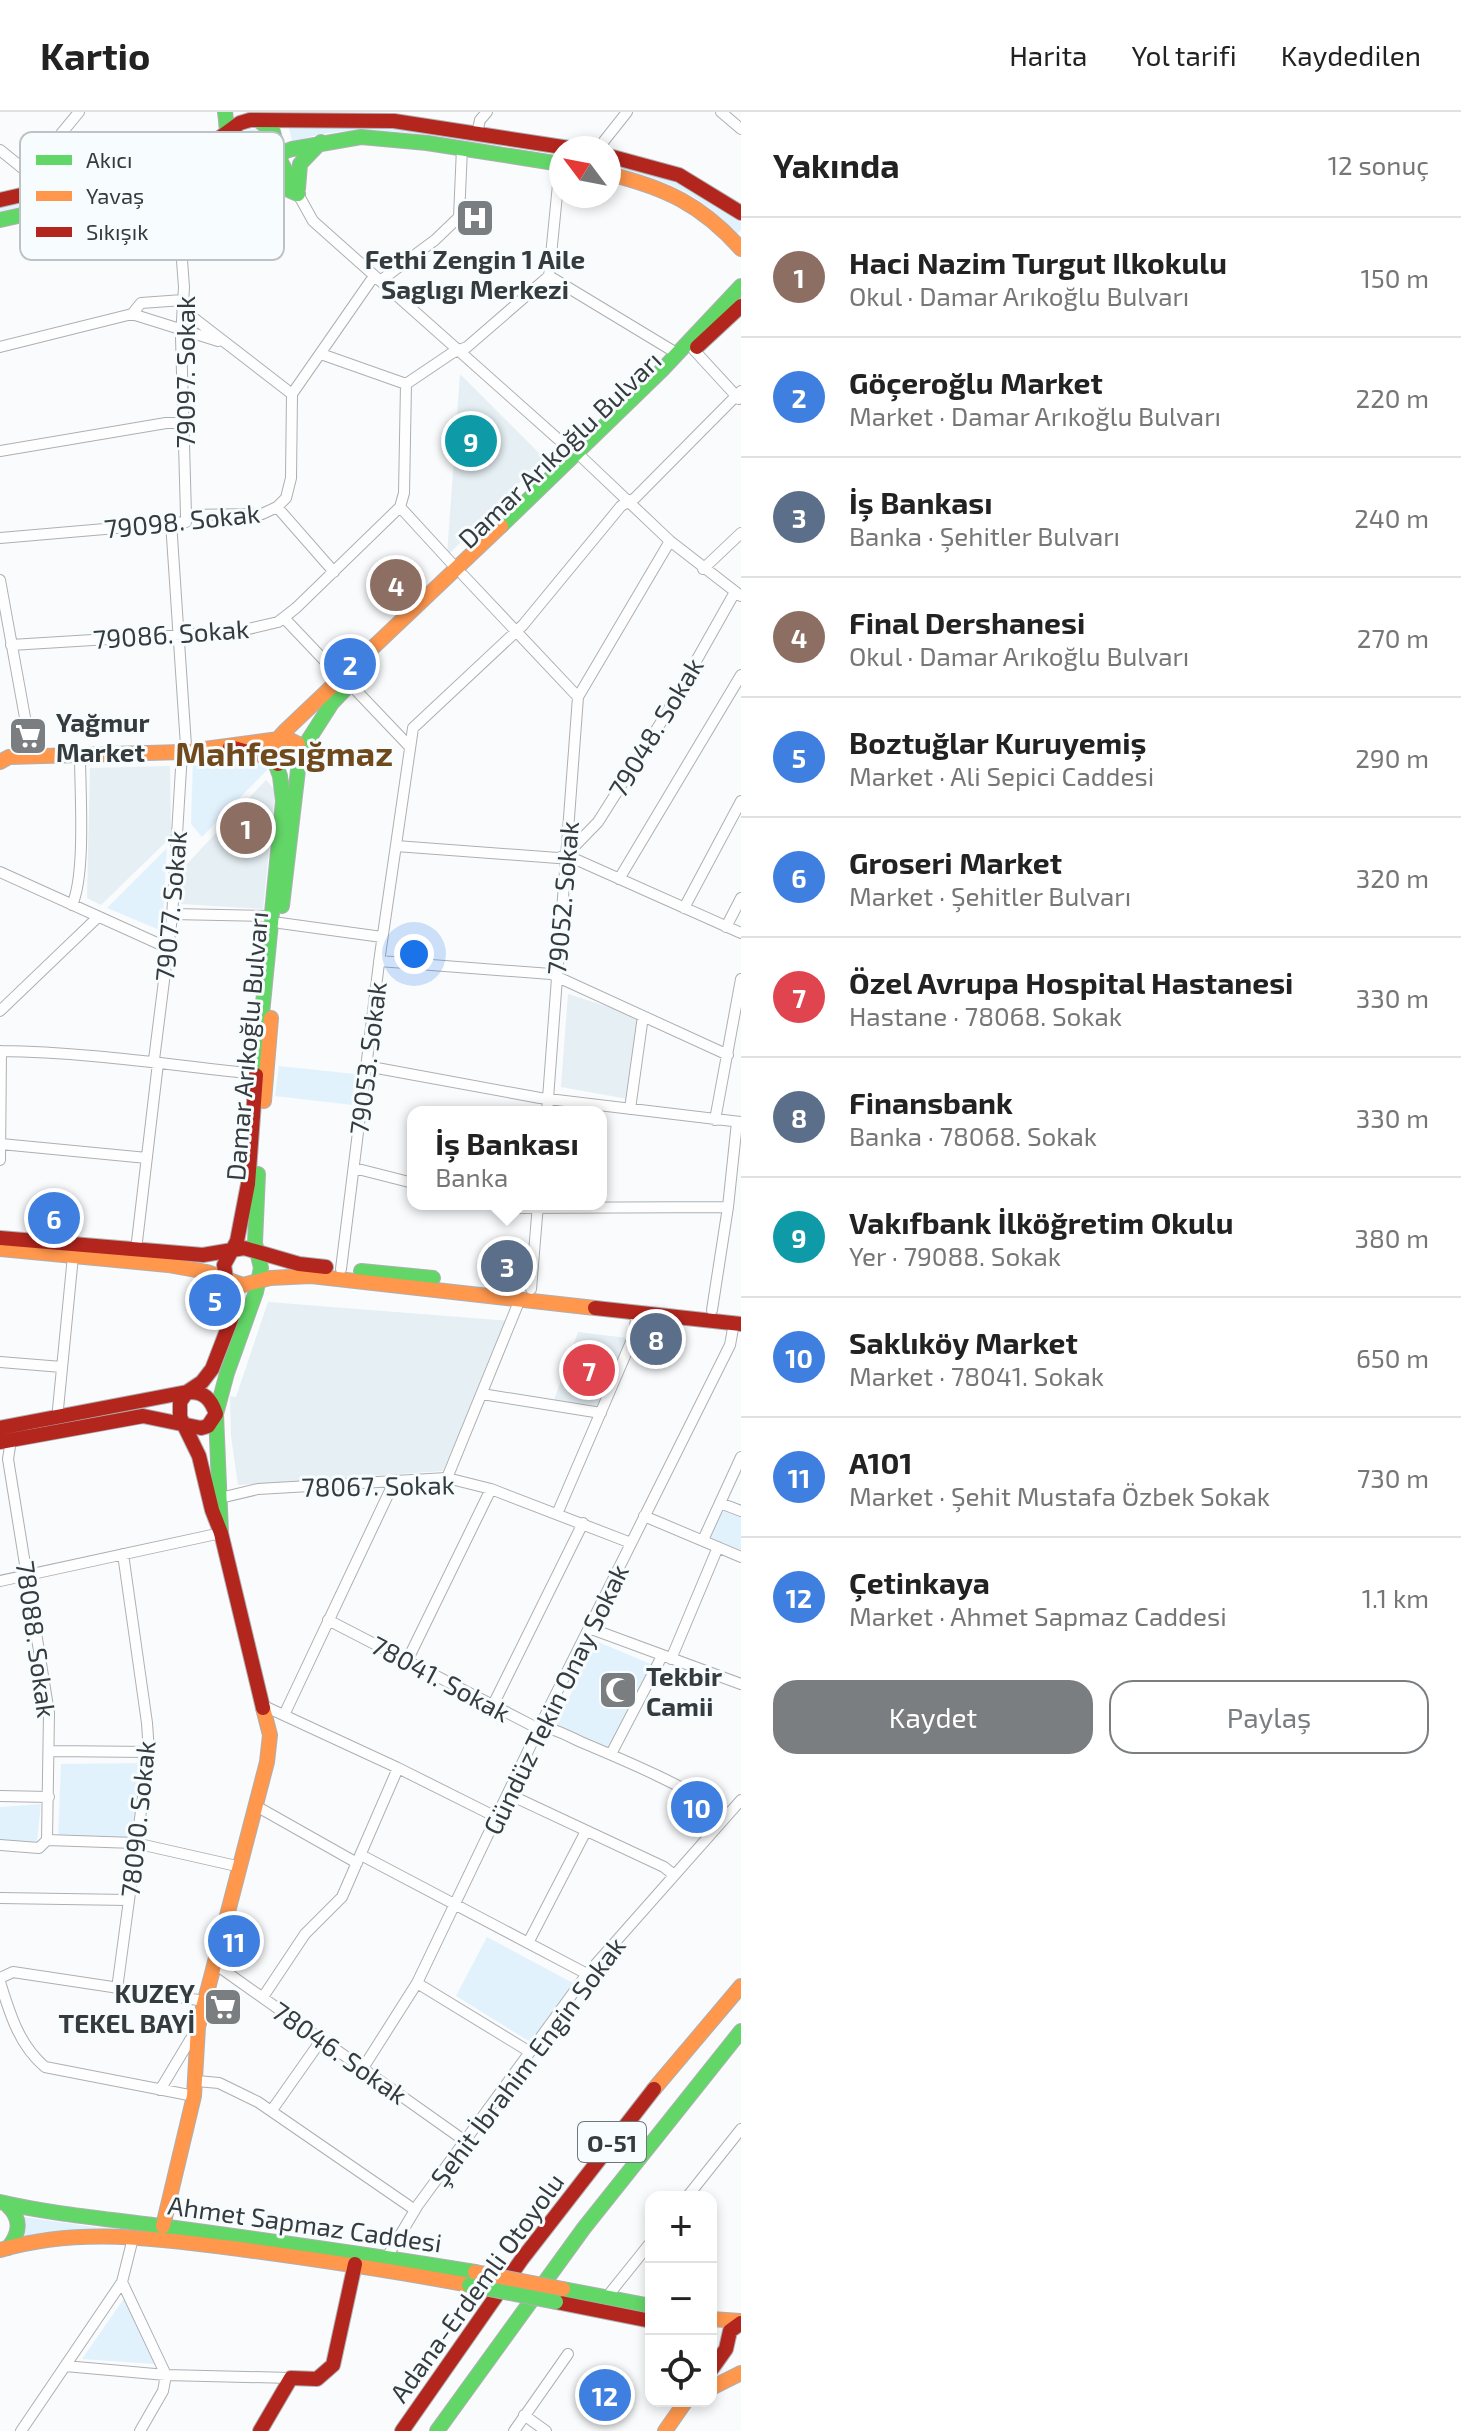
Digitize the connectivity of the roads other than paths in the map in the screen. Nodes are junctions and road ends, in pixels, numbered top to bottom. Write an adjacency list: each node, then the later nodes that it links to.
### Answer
1 (79, 112): 10 (street)
2 (225, 112): 11 (main road)
3 (244, 112): 8 (main road)
4 (487, 112): 14 (street)
5 (627, 112): 15 (street)
6 (721, 112): 9 (street)
7 (368, 116): 8 (main road); 14 (main road)
8 (261, 121): 12 (main road); 13 (main road)
9 (741, 129)
10 (63, 132)
11 (228, 132)
12 (229, 132)
13 (273, 132)
14 (477, 133): 17 (main road)
15 (608, 136)
16 (321, 142): 18 (main road); 20 (main road); 27 (main road)
17 (549, 145)
18 (462, 148): 22 (main road); 37 (street)
19 (0, 150): 24 (street)
20 (284, 151)
21 (621, 159): 31 (main road)
22 (549, 162)
23 (284, 165): 27 (main road)
24 (20, 166)
25 (621, 177): 34 (main road)
26 (284, 188): 27 (main road)
27 (298, 194): 37 (street)
28 (20, 195): 29 (main road)
29 (0, 200)
30 (556, 208): 36 (street)
31 (741, 213)
32 (20, 216): 33 (main road)
33 (0, 220)
34 (741, 249)
35 (180, 260): 39 (street, 79097. Sokak)
36 (549, 276): 45 (street); 48 (street)
37 (377, 279): 45 (street); 47 (street)
38 (741, 286): 48 (main road, Damar Arıkoğlu Bulvarı)
39 (182, 304): 41 (street); 42 (street, 79097. Sokak); 43 (street)
40 (741, 306): 46 (main road, Damar Arıkoğlu Bulvarı)
41 (132, 314): 42 (street); 44 (street)
42 (181, 329): 43 (street); 52 (street, 79097. Sokak)
43 (231, 346): 50 (street)
44 (0, 347)
45 (459, 350): 49 (street); 54 (street)
46 (694, 350): 51 (street); 54 (main road, Damar Arıkoğlu Bulvarı)
47 (321, 354): 49 (street); 50 (street)
48 (678, 354): 54 (main road, Damar Arıkoğlu Bulvarı)
49 (406, 384): 57 (street)
50 (292, 394): 56 (street)
51 (739, 396): 55 (street, 79053. Sokak)
52 (182, 423): 53 (street); 58 (street, 79097. Sokak)
53 (0, 451)
54 (581, 456): 55 (street); 65 (main road, Damar Arıkoğlu Bulvarı)
55 (627, 502): 62 (street); 70 (street, 79053. Sokak)
56 (277, 507): 58 (street, 79098. Sokak); 64 (street, 79098. Sokak)
57 (400, 507): 64 (street, 79086. Sokak); 65 (street)
58 (186, 515): 59 (street, 79098. Sokak)
59 (171, 522): 61 (street, 79098. Sokak); 71 (street, 79077. Sokak)
60 (741, 533): 63 (street)
61 (0, 538)
62 (670, 541): 63 (street); 75 (street)
63 (703, 569): 67 (street)
64 (334, 572): 69 (street, 79086. Sokak)
65 (460, 572): 70 (street); 74 (main road, Damar Arıkoğlu Bulvarı)
66 (0, 580): 68 (street)
67 (738, 594): 87 (street, 79048. Sokak)
68 (3, 613): 72 (street)
69 (285, 619): 71 (street, 79086. Sokak); 74 (street)
70 (517, 630): 75 (street); 78 (street, 79053. Sokak)
71 (178, 635): 72 (street, 79086. Sokak); 79 (street, 79077. Sokak)
72 (11, 645): 82 (street)
73 (741, 675): 89 (street)
74 (346, 682): 76 (main road, Damar Arıkoğlu Bulvarı); 78 (street); 80 (main road, Damar Arıkoğlu Bulvarı)
75 (578, 697): 87 (street, 79052. Sokak)
76 (277, 740): 77 (main road); 80 (main road); 84 (main road)
77 (230, 747): 79 (main road); 84 (main road)
78 (410, 747): 86 (street, 79053. Sokak)
79 (182, 752): 81 (main road); 93 (street, 79077. Sokak)
80 (300, 753): 84 (main road); 95 (main road, Damar Arıkoğlu Bulvarı)
81 (80, 755): 82 (main road); 91 (street)
82 (32, 756): 83 (main road)
83 (3, 758)
84 (273, 759): 95 (main road, Damar Arıkoğlu Bulvarı)
85 (741, 801): 92 (street)
86 (396, 846): 87 (street); 98 (street, 79053. Sokak)
87 (566, 855): 89 (street); 101 (street, 79052. Sokak)
88 (0, 872): 91 (street)
89 (619, 879): 92 (street)
90 (741, 898): 96 (street)
91 (72, 905): 94 (street)
92 (684, 908): 96 (street)
93 (172, 914): 95 (street); 99 (street, 79077. Sokak)
94 (98, 917): 99 (street); 103 (street)
95 (276, 920): 98 (street); 109 (main road, Damar Arıkoğlu Bulvarı); 130 (main road, Damar Arıkoğlu Bulvarı)
96 (726, 927): 97 (street)
97 (741, 933)
98 (382, 937): 100 (street, 79053. Sokak)
99 (168, 948): 107 (street, 79077. Sokak)
100 (379, 961): 101 (street); 108 (street, 79053. Sokak)
101 (556, 976): 104 (street); 110 (street, 79052. Sokak)
102 (741, 979): 106 (street)
103 (0, 1011)
104 (643, 1016): 106 (street); 114 (street)
105 (0, 1051): 107 (street); 117 (street)
106 (728, 1055): 115 (street)
107 (156, 1062): 109 (street); 118 (street, 79077. Sokak)
108 (366, 1066): 110 (street); 121 (street, 79053. Sokak)
109 (256, 1074): 129 (main road, Damar Arıkoğlu Bulvarı)
110 (548, 1099): 111 (street, 79052. Sokak); 112 (street)
111 (547, 1106)
112 (605, 1106)
113 (607, 1106): 114 (street)
114 (630, 1109): 115 (street)
115 (715, 1120): 116 (street)
116 (739, 1122): 120 (street)
117 (1, 1144): 118 (street); 119 (street)
118 (147, 1158): 128 (street, 79077. Sokak)
119 (0, 1160)
120 (737, 1165): 124 (street)
121 (354, 1168): 122 (street); 132 (street, 79053. Sokak)
122 (407, 1181)
123 (607, 1206): 124 (street)
124 (728, 1207): 136 (street)
125 (537, 1210): 135 (street)
126 (0, 1238): 128 (main road)
127 (0, 1249): 131 (main road)
128 (136, 1250): 129 (main road)
129 (230, 1251): 130 (main road); 133 (main road)
130 (258, 1253): 132 (main road); 134 (main road)
131 (73, 1256): 133 (main road); 140 (street)
132 (341, 1269): 135 (main road)
133 (226, 1280): 134 (main road); 141 (main road)
134 (258, 1282): 135 (main road); 144 (main road)
135 (526, 1294): 136 (main road); 137 (main road); 142 (street)
136 (712, 1310): 138 (main road)
137 (637, 1311): 138 (main road); 143 (street)
138 (739, 1320): 157 (street, Gündüz Tekin Onay Sokak)
139 (0, 1362): 140 (street)
140 (62, 1367): 145 (street)
141 (187, 1392): 144 (main road); 145 (main road); 146 (main road)
142 (482, 1394): 143 (street); 150 (street)
143 (601, 1413): 156 (street)
144 (216, 1414): 146 (main road); 153 (main road)
145 (60, 1417): 147 (main road)
146 (185, 1426): 148 (main road); 153 (main road)
147 (0, 1428)
148 (6, 1441): 165 (street, 78088. Sokak)
149 (741, 1457): 154 (street)
150 (447, 1478): 151 (street, 78067. Sokak); 152 (street, 78067. Sokak)
151 (395, 1480): 153 (street, 78067. Sokak); 167 (street)
152 (491, 1489): 156 (street, 78067. Sokak); 170 (street)
153 (214, 1499): 159 (main road)
154 (720, 1503): 155 (street); 160 (street)
155 (741, 1511)
156 (557, 1514): 158 (street, 78067. Sokak)
157 (644, 1516): 160 (street); 161 (street, Gündüz Tekin Onay Sokak)
158 (583, 1523): 161 (street, 78067. Sokak); 173 (street)
159 (221, 1533): 163 (street); 174 (main road)
160 (703, 1540): 162 (street)
161 (631, 1543): 168 (street, Gündüz Tekin Onay Sokak)
162 (718, 1547): 164 (street); 169 (street)
163 (123, 1554): 165 (street); 178 (street, 78090. Sokak)
164 (741, 1557)
165 (28, 1574): 166 (street); 177 (street, 78088. Sokak)
166 (0, 1581)
167 (328, 1620): 170 (street, 78041. Sokak); 175 (street)
168 (589, 1628): 169 (street); 176 (street, Gündüz Tekin Onay Sokak)
169 (666, 1657): 172 (street); 179 (street)
170 (408, 1659): 173 (street, 78041. Sokak)
171 (741, 1671): 172 (street)
172 (739, 1683)
173 (493, 1705): 176 (street, 78041. Sokak)
174 (264, 1706): 175 (street); 185 (main road)
175 (284, 1715): 180 (street)
176 (540, 1726): 179 (street, 78041. Sokak); 181 (street, Gündüz Tekin Onay Sokak)
177 (50, 1751): 178 (street); 183 (street, 78088. Sokak)
178 (149, 1752): 190 (street, 78090. Sokak)
179 (611, 1754): 186 (street, 78041. Sokak)
180 (398, 1768): 187 (street); 192 (street)
181 (508, 1794): 187 (street, Gündüz Tekin Onay Sokak); 188 (street)
182 (0, 1796): 183 (street)
183 (49, 1797): 189 (street, 78088. Sokak)
184 (741, 1800): 186 (street, Şehit İbrahim Engin Sokak)
185 (256, 1806): 192 (street); 193 (main road)
186 (728, 1814): 194 (street, Şehit İbrahim Engin Sokak)
187 (496, 1817): 197 (street, Gündüz Tekin Onay Sokak)
188 (586, 1831): 194 (street); 198 (street)
189 (47, 1840): 190 (street); 191 (street)
190 (135, 1843): 193 (street); 196 (street, 78090. Sokak)
191 (0, 1845)
192 (359, 1859): 197 (street); 205 (street)
193 (241, 1867): 199 (main road)
194 (674, 1875): 200 (street, Şehit İbrahim Engin Sokak)
195 (0, 1898): 196 (street)
196 (128, 1900): 204 (street, 78090. Sokak)
197 (455, 1905): 198 (street); 202 (street, Gündüz Tekin Onay Sokak)
198 (528, 1943): 200 (street)
199 (215, 1964): 205 (street, 78046. Sokak); 206 (main road)
200 (587, 1974): 211 (street, Şehit İbrahim Engin Sokak)
201 (0, 1980): 204 (street); 207 (street)
202 (417, 1983): 211 (street); 212 (street, Gündüz Tekin Onay Sokak)
203 (741, 1986): 250 (main road, Adana-Erdemli Otoyolu / O-51)
204 (117, 1989): 206 (street)
205 (263, 1997): 210 (street, 78046. Sokak)
206 (205, 2001): 208 (main road)
207 (5, 2020): 214 (street)
208 (198, 2027): 213 (main road); 214 (street)
209 (741, 2031): 246 (main road, Adana-Erdemli Otoyolu / O-51)
210 (322, 2039): 212 (street, 78046. Sokak); 215 (street)
211 (530, 2052): 217 (street, Şehit İbrahim Engin Sokak)
212 (363, 2068): 217 (street, 78046. Sokak)
213 (196, 2088): 214 (street); 215 (street); 221 (main road)
214 (160, 2090)
215 (272, 2110): 220 (street)
216 (740, 2132): 218 (street)
217 (465, 2141): 220 (street, Şehit İbrahim Engin Sokak)
218 (692, 2191)
219 (2, 2202): 221 (main road, Ahmet Sapmaz Caddesi); 224 (main road)
220 (415, 2210): 225 (street, Şehit İbrahim Engin Sokak)
221 (163, 2226): 225 (main road, Ahmet Sapmaz Caddesi)
222 (133, 2238): 224 (main road, Ahmet Sapmaz Caddesi); 226 (main road, Ahmet Sapmaz Caddesi); 228 (street)
223 (645, 2249): 230 (street)
224 (3, 2251)
225 (387, 2257): 227 (main road, Ahmet Sapmaz Caddesi)
226 (355, 2264): 227 (main road, Ahmet Sapmaz Caddesi); 240 (main road)
227 (472, 2278): 229 (main road, Ahmet Sapmaz Caddesi, bridge)
228 (122, 2282): 237 (street); 239 (street)
229 (560, 2296): 230 (main road, Ahmet Sapmaz Caddesi); 232 (main road, Ahmet Sapmaz Caddesi)
230 (606, 2298): 231 (main road, Ahmet Sapmaz Caddesi)
231 (645, 2305)
232 (645, 2319)
233 (717, 2320): 234 (main road)
234 (741, 2322): 235 (main road)
235 (718, 2348): 238 (main road)
236 (568, 2354): 244 (street)
237 (65, 2366): 239 (street); 247 (street)
238 (741, 2370): 241 (main road)
239 (166, 2375): 240 (street); 248 (street)
240 (291, 2378): 249 (main road)
241 (717, 2384)
242 (682, 2407): 245 (main road)
243 (691, 2407): 245 (main road)
244 (524, 2415): 251 (street); 252 (street)
245 (668, 2427)
246 (438, 2430)
247 (21, 2431)
248 (140, 2431)
249 (260, 2431)
250 (402, 2431)
251 (514, 2431)
252 (546, 2431)

